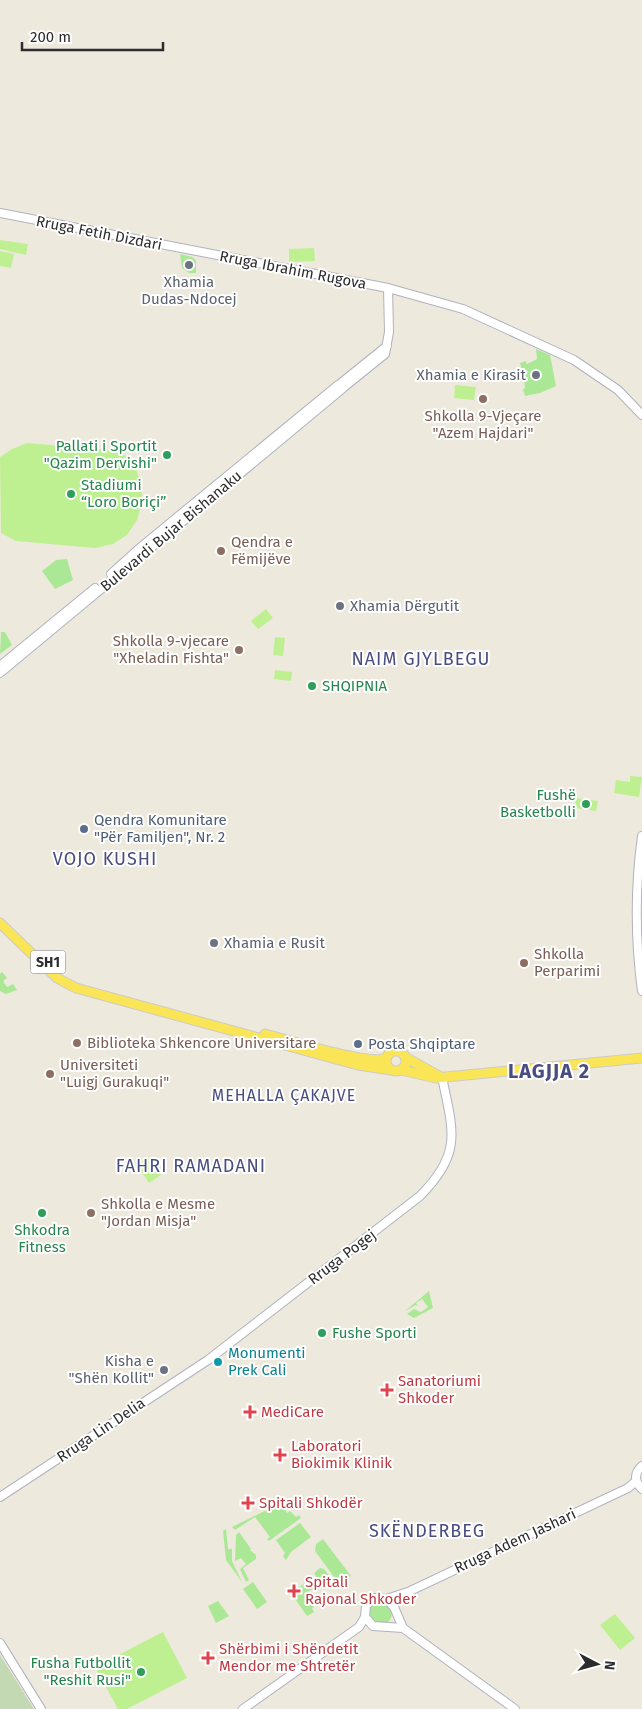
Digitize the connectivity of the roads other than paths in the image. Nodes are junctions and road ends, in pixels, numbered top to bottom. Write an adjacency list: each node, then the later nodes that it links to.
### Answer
1 (0, 213): 2 (main road, Rruga Fetih Dizdari)
2 (198, 252): 3 (main road, Rruga Ibrahim Rugova)
3 (388, 288): 4 (main road, Bulevardi Bujar Bishanaku); 5 (main road, Rruga Ibrahim Rugova)
4 (341, 386): 6 (main road, Bulevardi Bujar Bishanaku); 7 (main road, Bulevardi Bujar Bishanaku)
5 (642, 415)
6 (0, 666)
7 (0, 674)
8 (642, 836): 11 (main road)
9 (0, 916): 13 (main road, SH1)
10 (0, 923): 15 (main road, SH1)
11 (642, 991)
12 (641, 1056): 16 (main road, SH1)
13 (387, 1057): 14 (main road); 15 (main road)
14 (404, 1057): 15 (main road); 16 (main road)
15 (396, 1070): 16 (main road, SH1)
16 (442, 1077): 17 (main road, Rruga Pogej)
17 (202, 1364): 20 (main road, Rruga Lin Delia)
18 (642, 1466): 19 (main road)
19 (639, 1485): 21 (main road, Rruga Adem Jashari)
20 (0, 1497)
21 (403, 1595): 22 (main road, Rruga Adem Jashari); 23 (main road)
22 (386, 1599): 23 (main road); 24 (main road)
23 (394, 1610): 27 (main road); 28 (main road)
24 (365, 1617): 25 (main road); 26 (main road)
25 (373, 1626): 26 (main road); 27 (main road)
26 (359, 1627): 31 (main road)
27 (385, 1627): 28 (main road)
28 (403, 1628): 32 (main road)
29 (0, 1643): 30 (main road)
30 (41, 1709)
31 (243, 1709)
32 (515, 1709)

